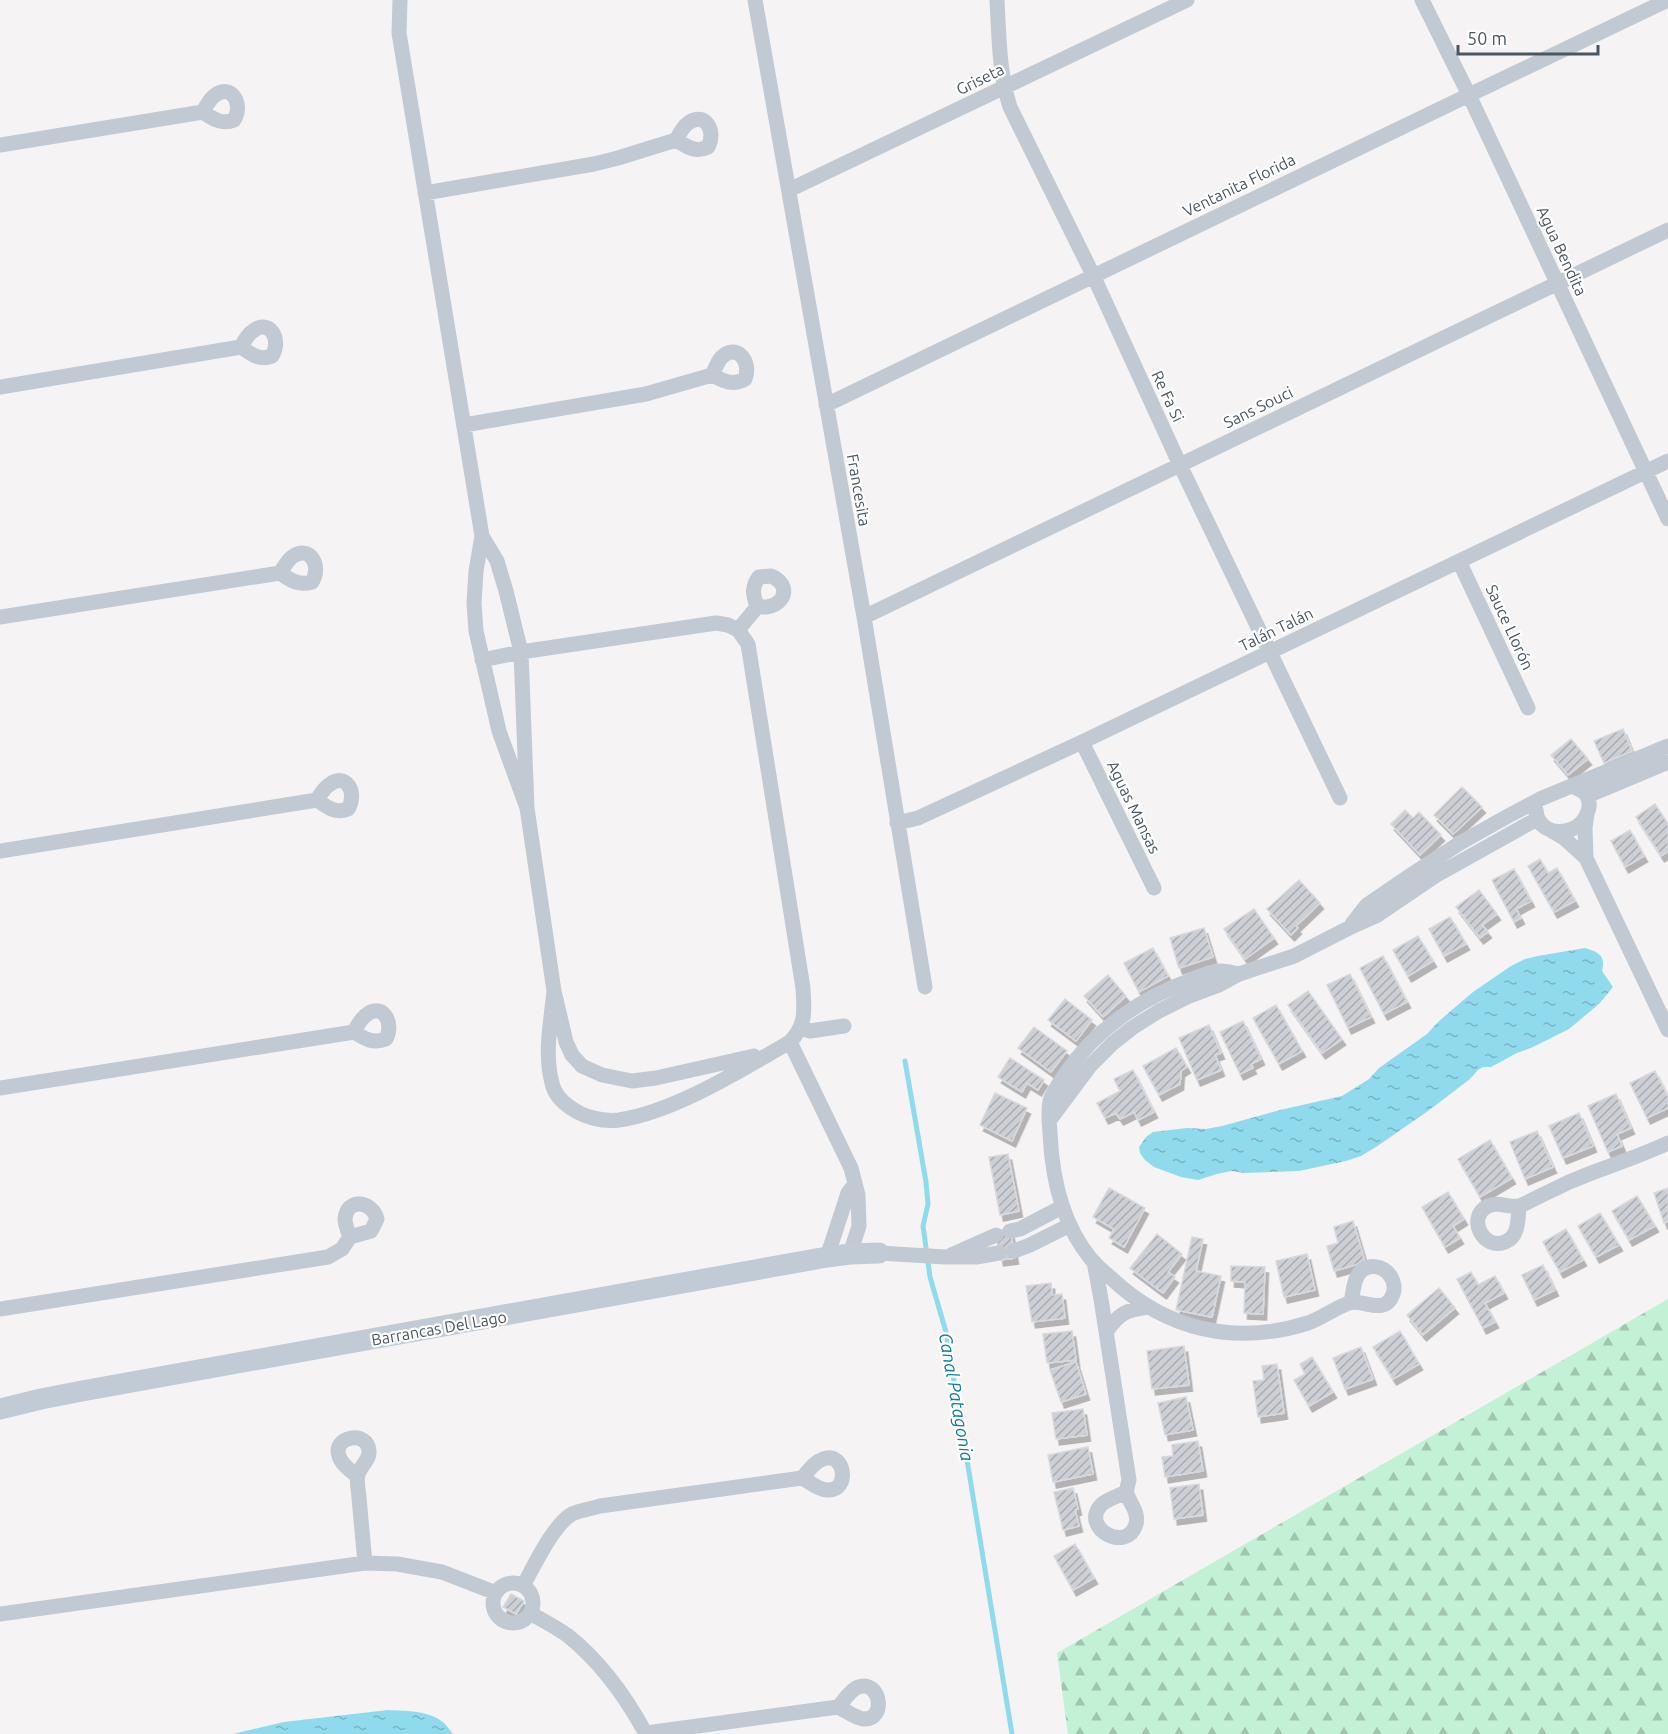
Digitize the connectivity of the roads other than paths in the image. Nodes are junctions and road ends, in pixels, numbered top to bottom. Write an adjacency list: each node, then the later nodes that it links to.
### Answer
1 (755, 0): 12 (street, Francesita)
2 (997, 0): 7 (street, Re Fa Si)
3 (1187, 0): 7 (street, Griseta)
4 (1422, 0): 8 (street, Agua Bendita)
5 (1668, 0): 8 (street, Ventanita Florida)
6 (398, 4): 13 (street)
7 (1004, 88): 12 (street, Griseta); 15 (street, Re Fa Si)
8 (1469, 95): 15 (street, Ventanita Florida); 16 (street, Agua Bendita)
9 (203, 112): 11 (street)
10 (676, 140): 13 (street)
11 (0, 144)
12 (789, 190): 20 (street, Francesita)
13 (425, 193): 21 (street)
14 (1668, 230): 16 (street, Sans Souci)
15 (1093, 275): 20 (street, Ventanita Florida); 23 (street, Re Fa Si)
16 (1557, 283): 23 (street, Sans Souci); 24 (street, Agua Bendita)
17 (241, 346): 19 (street)
18 (712, 375): 21 (street)
19 (0, 387)
20 (826, 405): 31 (street, Francesita)
21 (464, 425): 26 (street)
22 (1668, 461): 24 (street, Talán Talán)
23 (1180, 465): 31 (street, Sans Souci); 34 (street, Re Fa Si)
24 (1646, 471): 25 (street, Agua Bendita); 27 (street, Talán Talán)
25 (1668, 519)
26 (482, 536): 33 (street); 35 (street)
27 (1459, 561): 34 (street, Talán Talán); 36 (street, Sauce Llorón)
28 (280, 573): 30 (street)
29 (756, 607): 32 (street)
30 (0, 617)
31 (864, 618): 48 (street, Francesita)
32 (738, 630): 33 (street); 57 (street)
33 (521, 652): 35 (street); 45 (street)
34 (1270, 652): 37 (street, Talán Talán); 42 (street, Re Fa Si)
35 (482, 660): 45 (street)
36 (1528, 708)
37 (1082, 742): 48 (street, Talán Talán); 52 (street, Aguas Mansas)
38 (1668, 746): 40 (street)
39 (1668, 762): 41 (street)
40 (1572, 786): 41 (street); 43 (street)
41 (1587, 796): 46 (street)
42 (1340, 798)
43 (1540, 799): 47 (street); 53 (street)
44 (317, 800): 50 (street)
45 (527, 808): 55 (street)
46 (1587, 814): 49 (street); 51 (street)
47 (1537, 819): 49 (street); 53 (street)
48 (897, 823): 54 (street, Francesita)
49 (1552, 831): 51 (street)
50 (0, 850)
51 (1586, 858): 58 (street)
52 (1154, 888)
53 (1349, 928): 66 (street)
54 (925, 987)
55 (554, 991): 61 (street); 61 (street)
56 (844, 1026): 57 (street)
57 (800, 1028): 60 (street)
58 (1668, 1030)
59 (354, 1032): 62 (street)
60 (790, 1042): 61 (street); 64 (street)
61 (770, 1053)
62 (0, 1088)
63 (1668, 1143): 65 (street)
64 (854, 1185): 70 (street); 71 (street)
65 (1519, 1206)
66 (1062, 1207): 67 (street); 72 (street)
67 (1070, 1225): 72 (street); 73 (street)
68 (350, 1238): 76 (street)
69 (887, 1253): 70 (street, Barrancas Del Lago); 72 (street)
70 (850, 1254): 71 (street, Barrancas Del Lago)
71 (827, 1257): 78 (street, Barrancas Del Lago)
72 (945, 1257)
73 (1094, 1262): 75 (street); 77 (street)
74 (1351, 1302): 75 (street)
75 (1148, 1307): 77 (street)
76 (0, 1309)
77 (1106, 1332): 81 (street)
78 (0, 1409)
79 (357, 1476): 82 (street)
80 (802, 1478): 83 (street)
81 (1126, 1492)
82 (365, 1563): 84 (street); 86 (street)
83 (523, 1586): 84 (street); 85 (street)
84 (496, 1593): 85 (street)
85 (530, 1613): 88 (street)
86 (0, 1614)
87 (838, 1707): 88 (street)
88 (646, 1734)

